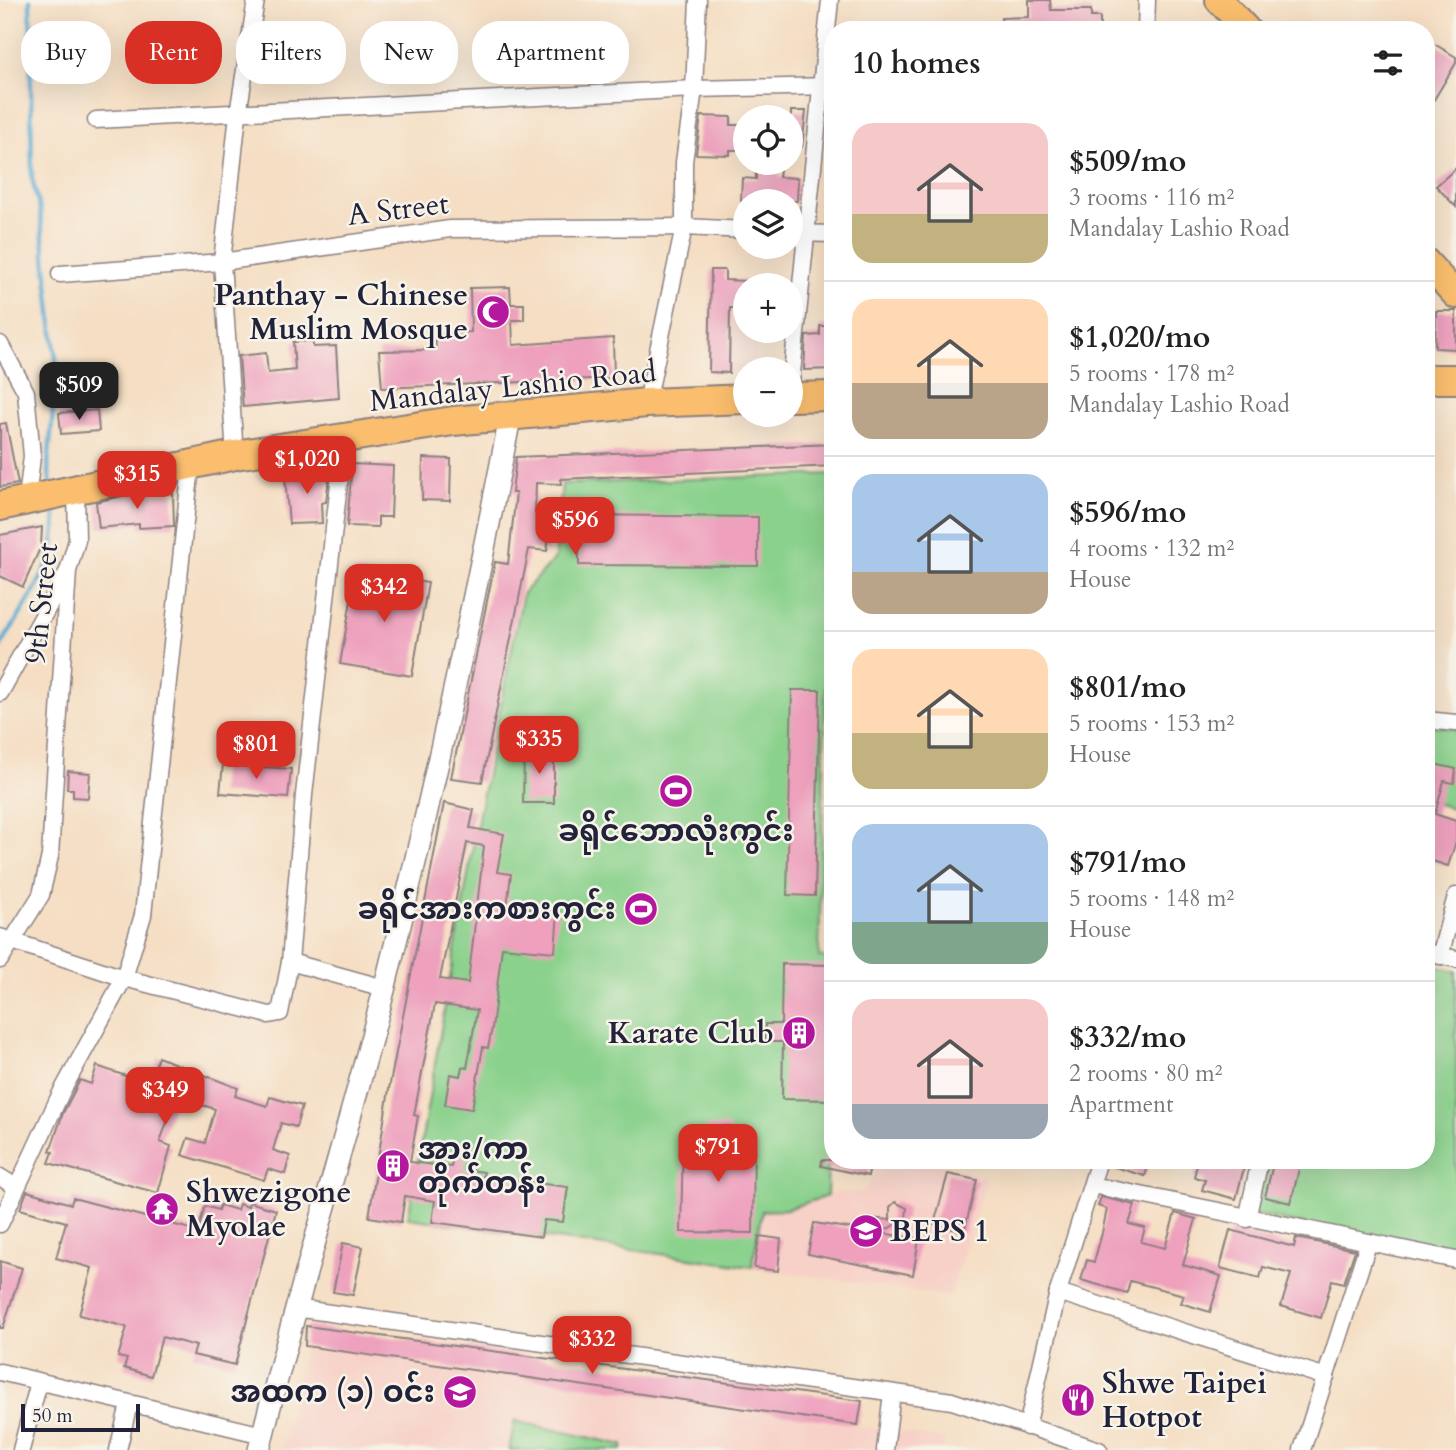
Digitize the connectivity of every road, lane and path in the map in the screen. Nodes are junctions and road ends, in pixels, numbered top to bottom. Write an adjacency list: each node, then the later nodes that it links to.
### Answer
1 (256, 0): 12 (street)
2 (698, 0): 10 (street)
3 (831, 0): 6 (street)
4 (1147, 0): 7 (street)
5 (1219, 0): 8 (main road)
6 (830, 21)
7 (1146, 21)
8 (1239, 21)
9 (824, 86): 10 (street)
10 (694, 89): 12 (street); 14 (street)
11 (824, 109): 17 (street)
12 (238, 114): 13 (street); 19 (street)
13 (96, 120)
14 (684, 227): 15 (street, A Street); 19 (street, A Street); 30 (street)
15 (733, 229)
16 (803, 234): 17 (street)
17 (808, 234): 18 (street); 24 (street)
18 (824, 234)
19 (222, 262): 21 (street, A Street); 33 (street)
20 (1435, 272): 22 (main road)
21 (60, 274)
22 (1456, 295)
23 (0, 344): 35 (street, 9th Street)
24 (794, 357)
25 (1435, 379): 26 (highway)
26 (1456, 379)
27 (824, 396): 28 (highway)
28 (803, 397)
29 (733, 399): 30 (highway, Mandalay Lashio Road)
30 (647, 402): 31 (highway, Mandalay Lashio Road)
31 (510, 418): 32 (highway, Mandalay Lashio Road); 46 (street)
32 (344, 439): 33 (highway, Mandalay Lashio Road); 44 (street)
33 (236, 455): 34 (highway, Mandalay Lashio Road)
34 (191, 466): 35 (highway, Mandalay Lashio Road); 45 (street)
35 (42, 497): 36 (street, 9th Street)
36 (68, 571): 37 (street); 41 (street, 9th Street)
37 (0, 693)
38 (1435, 721): 39 (street)
39 (1456, 723)
40 (1456, 897): 42 (street)
41 (6, 939): 43 (street, 9th Street); 45 (street)
42 (1441, 956)
43 (0, 960)
44 (290, 962): 45 (street); 46 (street)
45 (124, 978): 51 (street)
46 (384, 988): 57 (street)
47 (1096, 1169): 50 (street)
48 (1258, 1169): 52 (street)
49 (0, 1177): 51 (street)
50 (1092, 1185): 52 (street); 56 (street)
51 (16, 1187): 53 (street)
52 (1247, 1219): 54 (street)
53 (0, 1224)
54 (1368, 1244): 55 (street); 59 (street)
55 (1456, 1260)
56 (1058, 1292): 59 (street); 63 (street)
57 (295, 1308): 61 (street); 64 (street)
58 (0, 1373): 60 (street)
59 (1326, 1377): 69 (street)
60 (40, 1382): 62 (street); 65 (street)
61 (892, 1393): 63 (street); 67 (street)
62 (130, 1404): 64 (street); 66 (street)
63 (1027, 1427): 68 (street)
64 (261, 1443)
65 (22, 1450)
66 (118, 1450)
67 (885, 1450)
68 (1099, 1450)
69 (1302, 1450)

